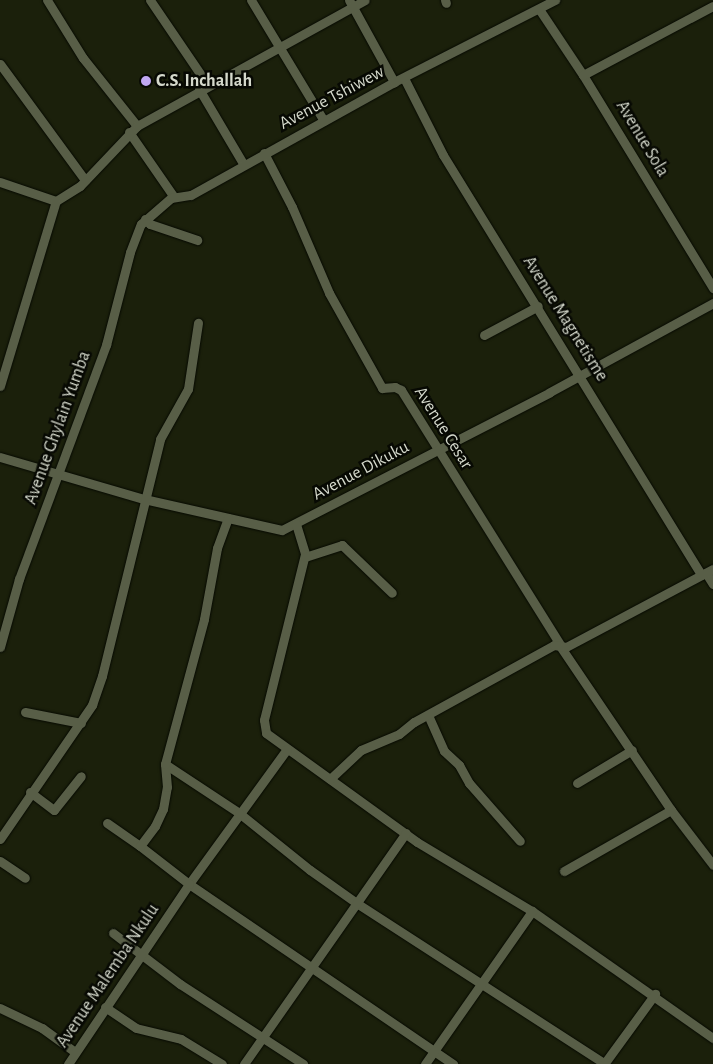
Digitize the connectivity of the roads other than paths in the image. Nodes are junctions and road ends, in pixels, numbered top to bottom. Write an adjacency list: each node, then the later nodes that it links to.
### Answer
1 (47, 0): 16 (street)
2 (150, 0): 14 (street)
3 (251, 0): 9 (street)
4 (365, 0): 6 (street)
5 (555, 0): 8 (street, Avenue Tshiwew)
6 (351, 3): 9 (street); 13 (street)
7 (713, 6): 11 (street)
8 (539, 9): 11 (street, Avenue Sola); 12 (street, Avenue Tshiwew)
9 (279, 46): 14 (street); 15 (street)
10 (1, 69): 19 (street)
11 (584, 74): 25 (street, Avenue Sola)
12 (404, 78): 13 (street, Avenue Tshiwew); 27 (street, Avenue Magnetisme)
13 (394, 82): 15 (street, Avenue Tshiwew)
14 (203, 87): 16 (street); 18 (street)
15 (324, 121): 17 (street, Avenue Tshiwew)
16 (133, 129): 19 (street); 21 (street)
17 (264, 153): 18 (street, Avenue Tshiwew); 32 (street, Avenue Cesar)
18 (244, 165): 21 (street, Avenue Tshiwew)
19 (85, 180): 22 (street)
20 (0, 182): 22 (street)
21 (174, 197): 23 (street, Avenue Tshiwew)
22 (56, 202): 31 (street)
23 (146, 219): 24 (street); 34 (street, Avenue Ghylain Yumba)
24 (197, 240)
25 (713, 288)
26 (713, 302): 30 (street, Avenue Dikuku)
27 (538, 306): 29 (street); 30 (street, Avenue Magnetisme)
28 (198, 323): 35 (street)
29 (484, 336)
30 (581, 375): 32 (street, Avenue Dikuku); 39 (street, Avenue Magnetisme)
31 (0, 386)
32 (437, 448): 37 (street, Avenue Dikuku); 42 (street, Avenue Cesar)
33 (0, 457): 34 (street, Avenue Dikuku)
34 (60, 474): 35 (street, Avenue Dikuku); 43 (street, Avenue Ghylain Yumba)
35 (144, 498): 36 (street, Avenue Dikuku); 46 (street)
36 (228, 518): 37 (street, Avenue Dikuku); 49 (street)
37 (296, 524): 38 (street)
38 (304, 557): 41 (street); 47 (street)
39 (707, 573): 40 (street, Avenue Magnetisme); 42 (street)
40 (713, 584)
41 (392, 593)
42 (561, 646): 45 (street); 48 (street, Avenue Cesar)
43 (0, 647)
44 (25, 712): 46 (street)
45 (428, 714): 51 (street); 59 (street)
46 (81, 722): 53 (street)
47 (287, 749): 51 (street); 55 (street, Avenue Malemba Nkulu)
48 (632, 750): 52 (street); 54 (street, Avenue Cesar)
49 (164, 764): 55 (street); 60 (street)
50 (81, 776): 53 (street)
51 (330, 779): 57 (street)
52 (577, 783)
53 (30, 792): 58 (street)
54 (672, 810): 62 (street, Avenue Cesar); 63 (street)
55 (238, 813): 65 (street, Avenue Malemba Nkulu); 66 (street)
56 (107, 823): 60 (street)
57 (406, 833): 66 (street); 67 (street)
58 (0, 838)
59 (520, 841)
60 (140, 846): 65 (street)
61 (0, 861): 64 (street)
62 (713, 864)
63 (564, 871)
64 (25, 878)
65 (189, 884): 69 (street, Avenue Malemba Nkulu); 70 (street)
66 (358, 904): 70 (street); 71 (street)
67 (532, 911): 71 (street); 72 (street)
68 (113, 933): 69 (street)
69 (140, 954): 73 (street, Avenue Malemba Nkulu); 75 (street)
70 (314, 967): 75 (street); 77 (street)
71 (481, 982): 77 (street); 85 (street)
72 (655, 994): 76 (street); 85 (street)
73 (105, 1007): 78 (street, Avenue Malemba Nkulu); 80 (street)
74 (0, 1008): 78 (street)
75 (264, 1037): 81 (street); 82 (street)
76 (713, 1038)
77 (434, 1051): 83 (street); 84 (street)
78 (75, 1052): 79 (street, Avenue Malemba Nkulu)
79 (69, 1064)
80 (222, 1064)
81 (244, 1064)
82 (303, 1064)
83 (425, 1064)
84 (453, 1064)
85 (605, 1064)

